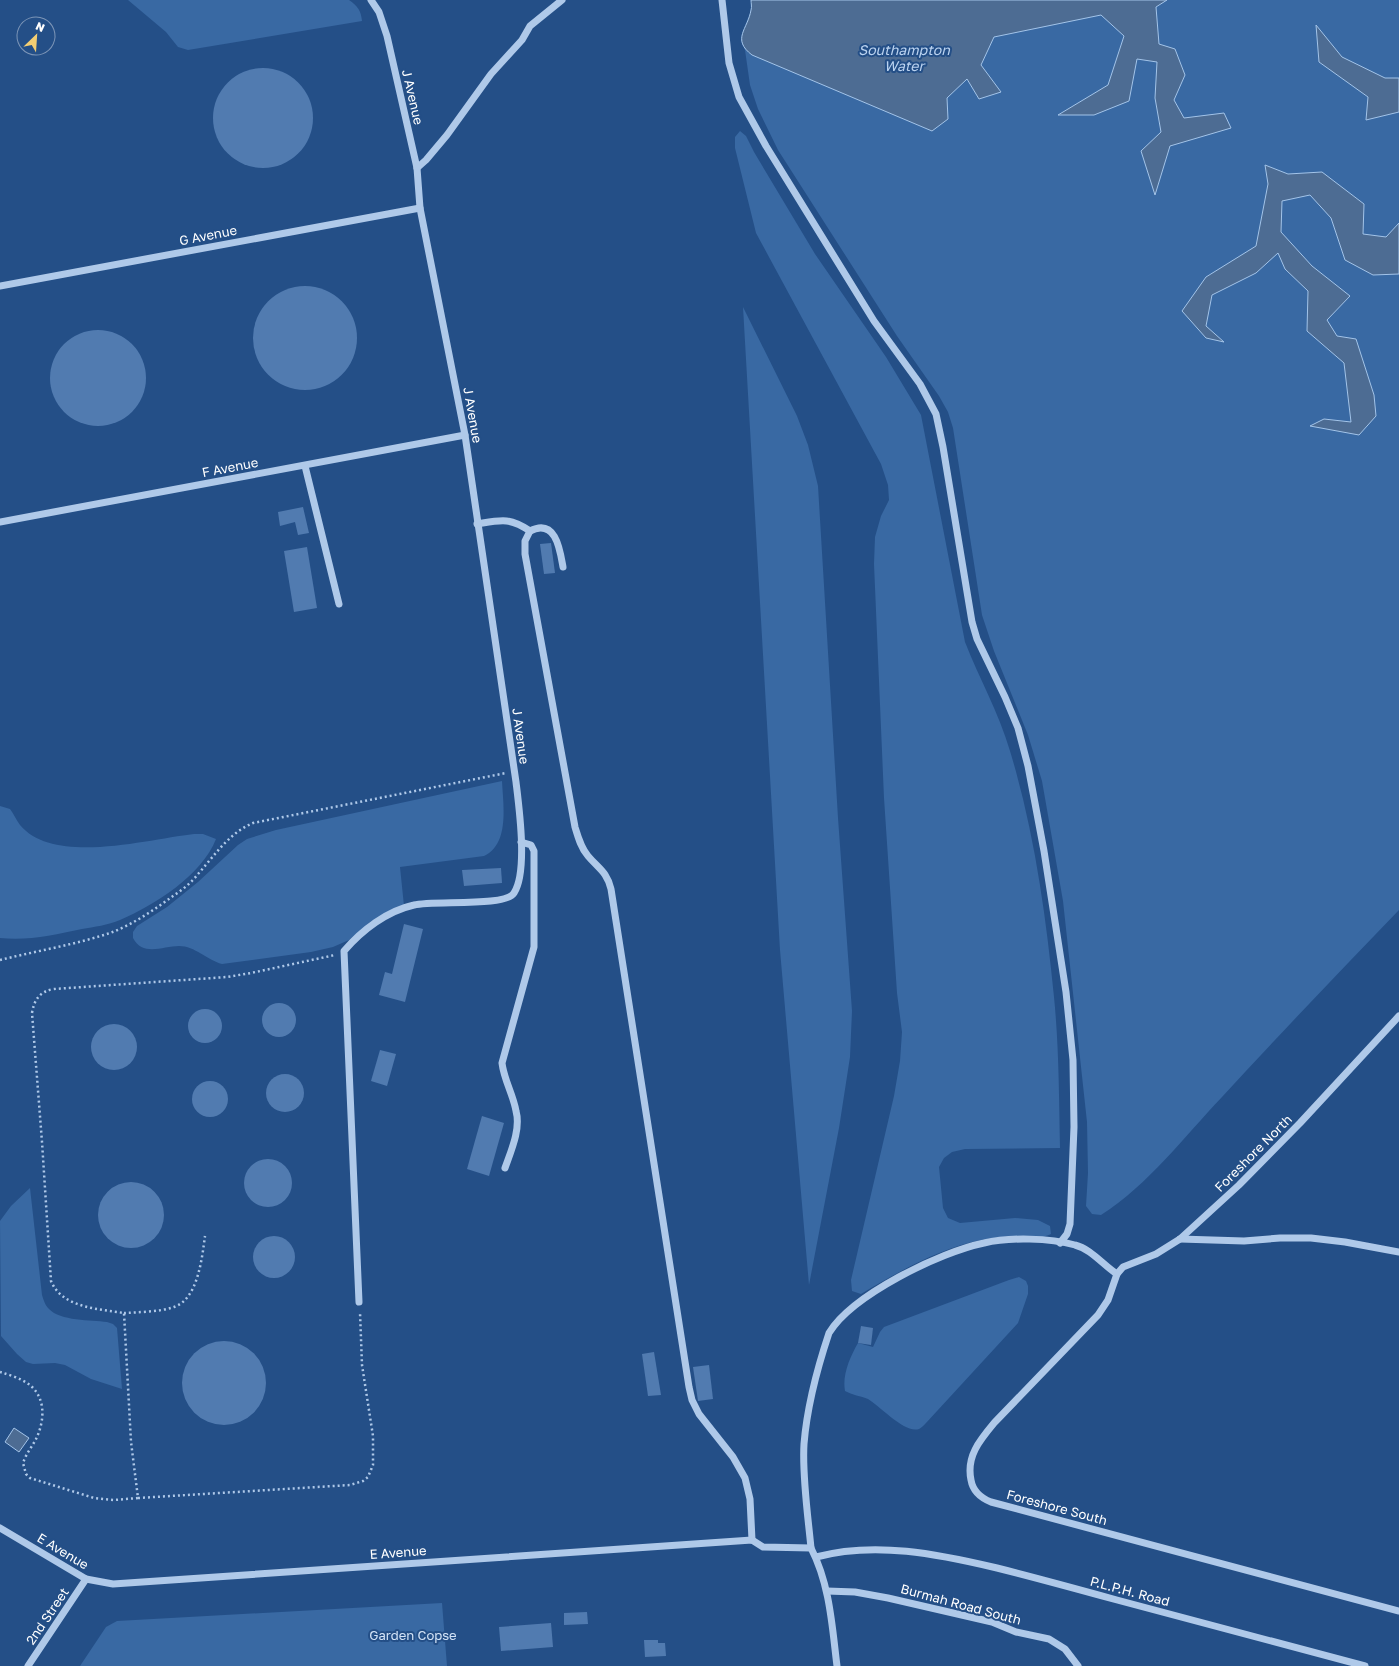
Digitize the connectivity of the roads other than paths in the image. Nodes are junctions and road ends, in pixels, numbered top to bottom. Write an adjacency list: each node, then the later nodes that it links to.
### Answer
1 (371, 0): 4 (lane, J Avenue)
2 (562, 0): 4 (lane)
3 (722, 0): 18 (lane)
4 (417, 168): 5 (lane, J Avenue)
5 (420, 208): 6 (lane, G Avenue); 7 (lane, J Avenue)
6 (0, 286)
7 (465, 435): 8 (lane, F Avenue); 10 (lane, J Avenue)
8 (305, 466): 9 (lane, F Avenue); 13 (lane)
9 (0, 522)
10 (477, 524): 11 (lane); 14 (lane, J Avenue)
11 (530, 531): 12 (lane); 23 (lane)
12 (563, 567)
13 (339, 604)
14 (521, 842): 16 (lane); 21 (lane, J Avenue)
15 (1399, 1016): 17 (lane, Foreshore North)
16 (505, 1168)
17 (1180, 1239): 19 (lane); 20 (lane, Foreshore North)
18 (1060, 1243): 20 (lane); 24 (lane)
19 (1399, 1252)
20 (1117, 1274): 28 (lane, Foreshore South)
21 (359, 1302)
22 (0, 1528): 26 (lane, E Avenue)
23 (752, 1540): 24 (lane, E Avenue); 26 (lane, E Avenue)
24 (811, 1548): 25 (lane)
25 (816, 1557): 27 (lane); 32 (lane, P.L.P.H. Road)
26 (86, 1579): 29 (lane, 2nd Street)
27 (827, 1591): 30 (lane); 31 (lane, Burmah Road South)
28 (1399, 1610)
29 (28, 1666)
30 (837, 1666)
31 (1078, 1666)
32 (1364, 1666)

